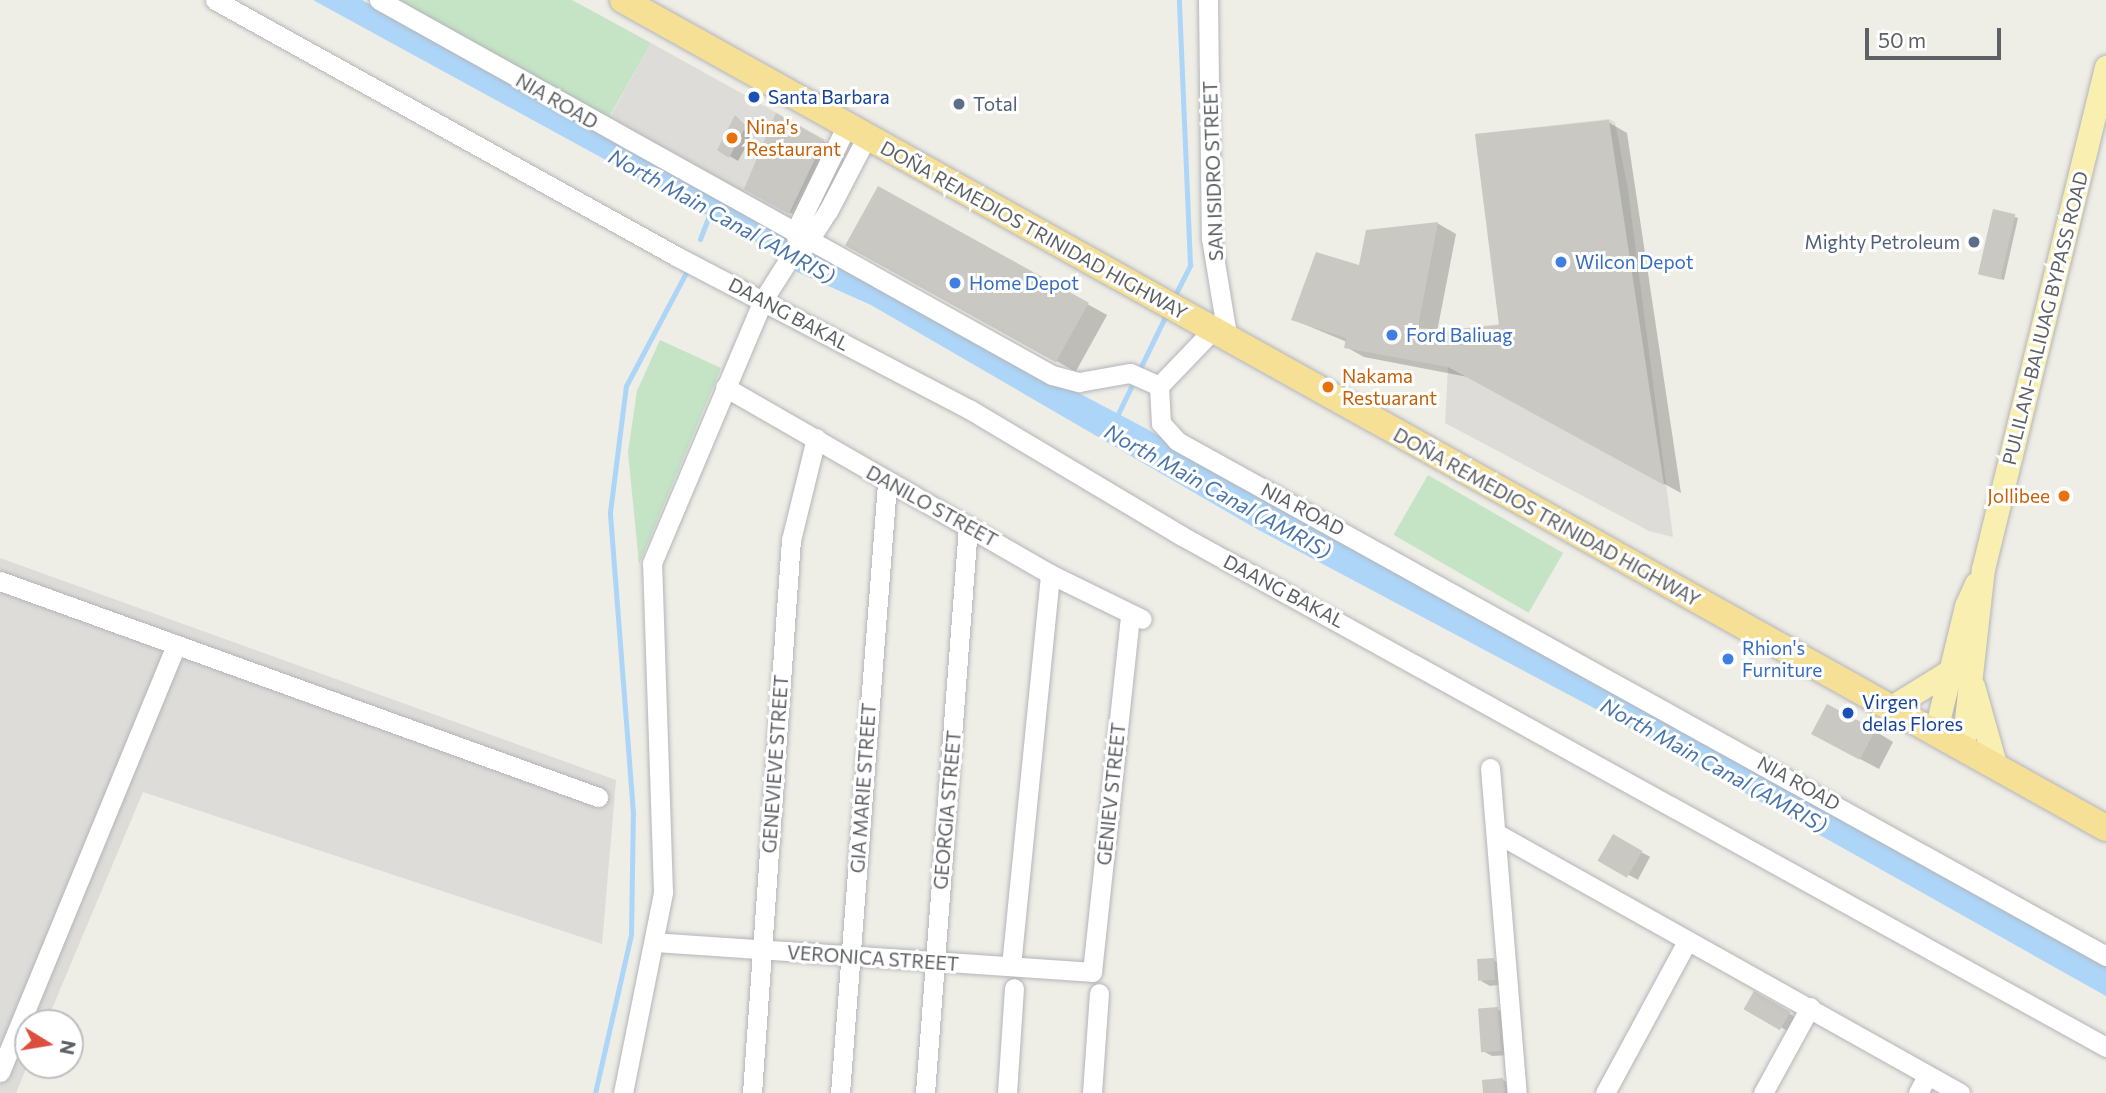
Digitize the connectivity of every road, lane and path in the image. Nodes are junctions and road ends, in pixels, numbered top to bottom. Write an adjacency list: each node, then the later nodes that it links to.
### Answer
1 (215, 0): 8 (street, DAANG BAKAL)
2 (379, 0): 7 (street, NIA ROAD)
3 (623, 0): 6 (highway, DOÑA REMEDIOS TRINIDAD HIGHWAY)
4 (1208, 0): 9 (street, SAN ISIDRO STREET)
5 (2106, 67): 19 (main road, PULILAN-BALIUAG BYPASS ROAD)
6 (857, 130): 7 (street); 9 (highway, DOÑA REMEDIOS TRINIDAD HIGHWAY)
7 (798, 244): 8 (street); 10 (street, NIA ROAD)
8 (763, 300): 11 (street); 39 (street, DAANG BAKAL)
9 (1212, 331): 10 (street); 20 (highway, DOÑA REMEDIOS TRINIDAD HIGHWAY)
10 (1144, 379): 32 (street, NIA ROAD)
11 (725, 387): 12 (street, DANILO STREET); 28 (street)
12 (816, 438): 13 (street, DANILO STREET); 30 (street, GENEVIEVE STREET)
13 (887, 483): 14 (street, DANILO STREET); 31 (street, GIA MARIE STREET)
14 (968, 526): 15 (street, DANILO STREET); 33 (street, GEORGIA STREET)
15 (1050, 574): 17 (street, DANILO STREET); 34 (street)
16 (0, 581): 18 (street)
17 (1137, 618): 35 (street, GENIEV STREET)
18 (176, 645): 25 (street); 40 (street)
19 (1960, 674): 20 (main road); 21 (main road, PULILAN-BALIUAG BYPASS ROAD); 22 (main road, PULILAN-BALIUAG BYPASS ROAD); 23 (main road)
20 (1893, 706): 21 (highway, DOÑA REMEDIOS TRINIDAD HIGHWAY)
21 (1936, 730): 22 (highway, DOÑA REMEDIOS TRINIDAD HIGHWAY)
22 (1963, 746): 23 (highway, DOÑA REMEDIOS TRINIDAD HIGHWAY)
23 (1995, 764): 26 (highway, DOÑA REMEDIOS TRINIDAD HIGHWAY)
24 (1490, 768): 27 (street)
25 (598, 797)
26 (2106, 828)
27 (1496, 833): 29 (street); 48 (street)
28 (654, 942): 30 (street, VERONICA STREET); 42 (street)
29 (1686, 943): 38 (street); 49 (street)
30 (761, 950): 31 (street, VERONICA STREET); 43 (street, GENEVIEVE STREET)
31 (850, 956): 33 (street, VERONICA STREET); 44 (street, GIA MARIE STREET)
32 (2106, 956)
33 (935, 962): 34 (street, VERONICA STREET); 45 (street, GEORGIA STREET)
34 (1011, 966): 35 (street, VERONICA STREET)
35 (1092, 972)
36 (1014, 988): 46 (street)
37 (1099, 993): 47 (street)
38 (1810, 1007): 41 (street); 50 (street)
39 (2106, 1046)
40 (0, 1072)
41 (1923, 1084): 51 (street)
42 (623, 1093)
43 (752, 1093)
44 (840, 1093)
45 (925, 1093)
46 (1007, 1093)
47 (1092, 1093)
48 (1517, 1093)
49 (1605, 1093)
50 (1763, 1093)
51 (1961, 1093)

